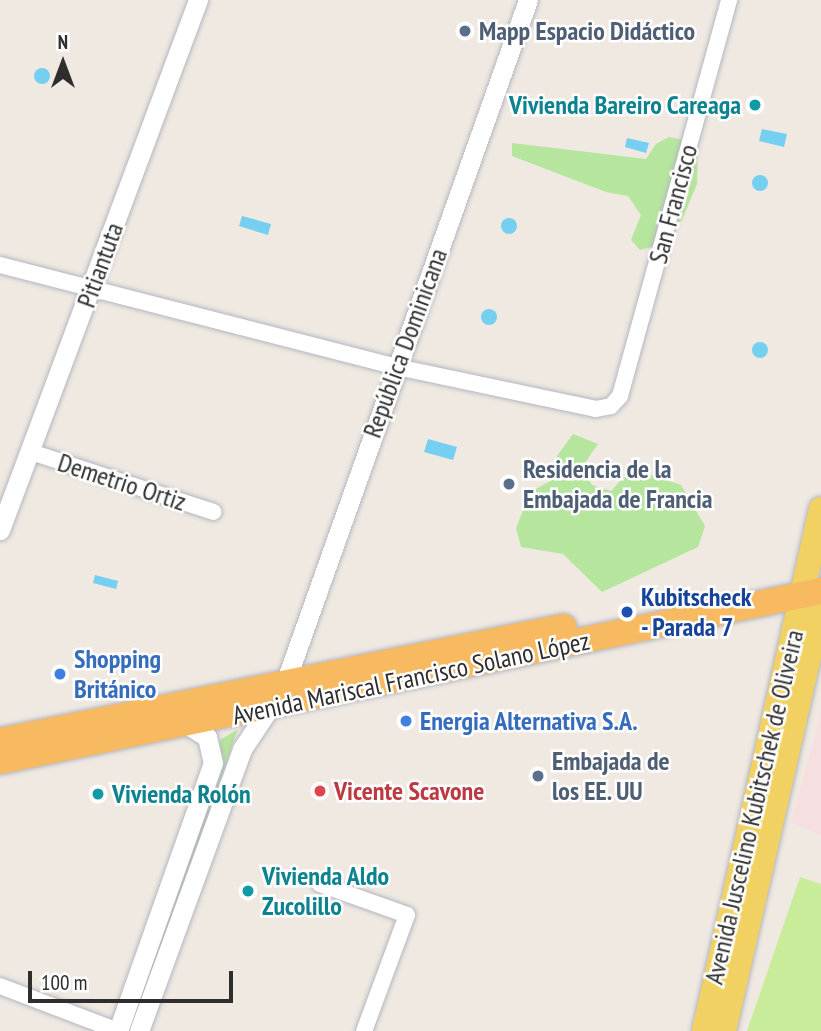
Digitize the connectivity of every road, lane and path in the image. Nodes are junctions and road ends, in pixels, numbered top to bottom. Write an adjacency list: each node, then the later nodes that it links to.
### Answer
1 (198, 0): 5 (street, Pitiantuta)
2 (528, 0): 6 (street, República Dominicana)
3 (729, 0): 6 (street, San Francisco)
4 (0, 265): 5 (street)
5 (91, 288): 6 (street); 7 (street, Pitiantuta)
6 (397, 367): 12 (street, República Dominicana)
7 (31, 452): 9 (street, Demetrio Ortiz); 10 (street, Pitiantuta)
8 (821, 509): 11 (main road, Avenida Juscelino Kubitschek de Oliveira)
9 (213, 512)
10 (0, 530)
11 (813, 587): 12 (highway, Avenida Mariscal Francisco Solano López); 13 (highway, Avenida Mariscal Francisco Solano López); 17 (main road, Avenida Juscelino Kubitschek de Oliveira)
12 (284, 686): 13 (street); 15 (highway, Avenida Mariscal Francisco Solano López)
13 (264, 709): 14 (highway, Avenida Mariscal Francisco Solano López); 19 (street)
14 (186, 724): 16 (highway, Avenida Mariscal Francisco Solano López); 18 (street)
15 (0, 741)
16 (0, 761)
17 (759, 830): 25 (main road, Avenida Juscelino Kubitschek de Oliveira); 26 (main road, Avenida Juscelino Kubitschek de Oliveira)
18 (173, 877): 19 (street); 22 (street)
19 (193, 883): 23 (street)
20 (320, 884): 24 (street)
21 (0, 986): 22 (street)
22 (118, 1031)
23 (139, 1031)
24 (364, 1031)
25 (704, 1031)
26 (724, 1031)

